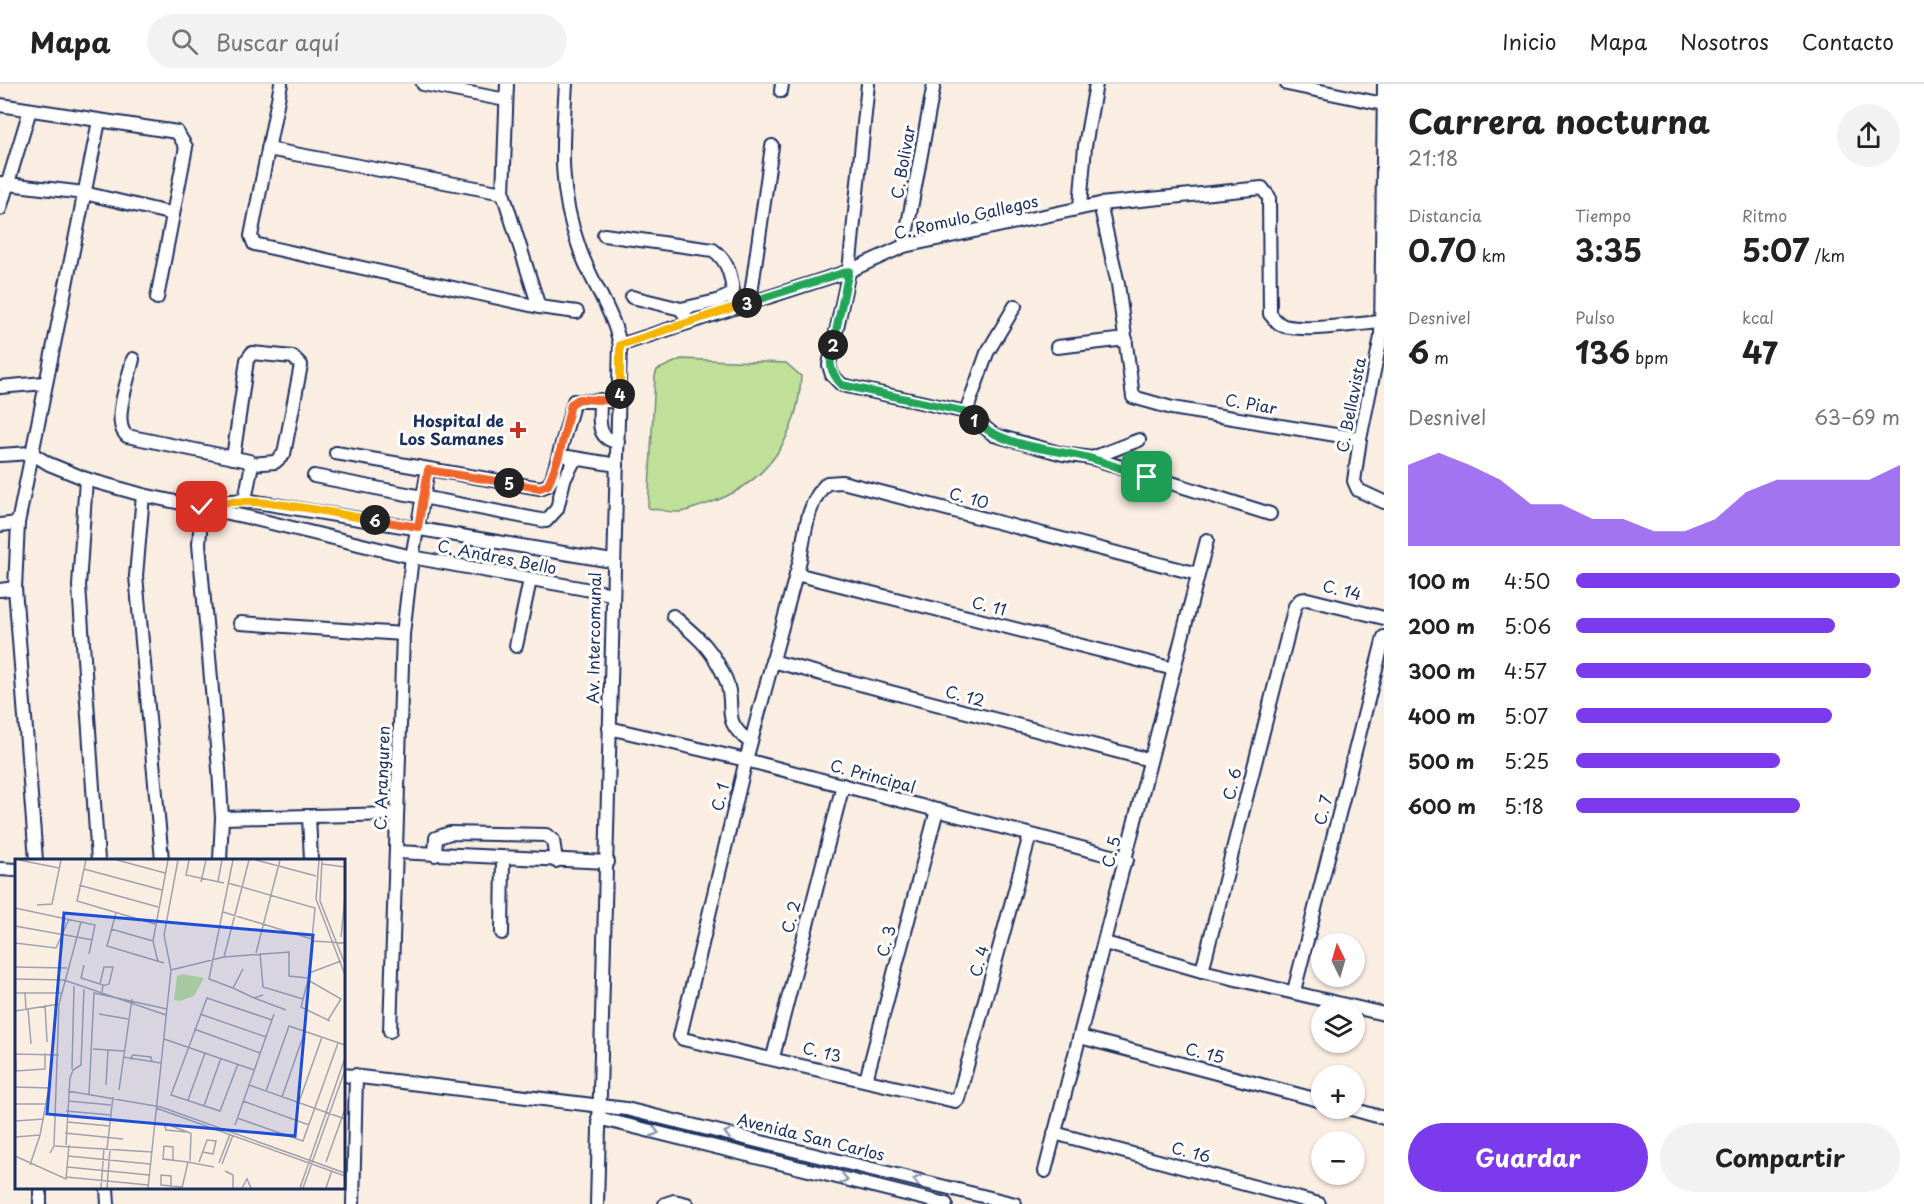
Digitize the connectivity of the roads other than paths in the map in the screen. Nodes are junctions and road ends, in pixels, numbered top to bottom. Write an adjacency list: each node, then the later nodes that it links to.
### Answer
1 (281, 84): 17 (street)
2 (423, 84): 10 (street)
3 (507, 84): 10 (street)
4 (566, 84): 42 (street, Av. Intercomunal)
5 (868, 84): 27 (street)
6 (934, 84): 26 (street, C. Bolivar)
7 (1096, 84): 22 (street)
8 (1287, 84): 11 (street)
9 (1384, 84): 11 (street, C. Bellavista)
10 (506, 100): 20 (street)
11 (1383, 104): 14 (street, C. Bellavista)
12 (0, 105): 13 (street)
13 (30, 111): 15 (street); 18 (street)
14 (1384, 117): 28 (street, C. Bellavista)
15 (99, 121): 19 (street); 24 (street)
16 (772, 146): 32 (street)
17 (268, 149): 20 (street); 34 (street)
18 (4, 184): 19 (street); 23 (street)
19 (84, 193): 24 (street); 45 (street)
20 (503, 193): 34 (street)
21 (1100, 204): 22 (street, C. Romulo Gallegos); 39 (street, C. Romulo Gallegos); 41 (street)
22 (1080, 207): 26 (street, C. Romulo Gallegos)
23 (0, 208)
24 (174, 214): 31 (street)
25 (604, 235): 29 (street)
26 (904, 246): 27 (street, C. Romulo Gallegos)
27 (849, 271): 32 (street, C. Romulo Gallegos); 49 (street)
28 (1382, 293): 39 (street, C. Bellavista)
29 (733, 294): 35 (street); 36 (street)
30 (632, 297): 36 (street)
31 (157, 298)
32 (750, 302): 35 (street, C. Romulo Gallegos)
33 (1015, 306): 49 (street)
34 (540, 307): 37 (street)
35 (735, 307): 38 (street, C. Romulo Gallegos)
36 (681, 309): 38 (street)
37 (577, 312)
38 (688, 321): 42 (street, C. Romulo Gallegos)
39 (1380, 321): 40 (street, C. Bellavista)
40 (1383, 337): 50 (street, C. Bellavista)
41 (1126, 339): 43 (street); 50 (street, C. Piar)
42 (620, 345): 48 (street, Av. Intercomunal)
43 (1057, 347)
44 (133, 359): 57 (street)
45 (44, 383): 46 (street); 53 (street)
46 (0, 387)
47 (600, 400): 48 (street); 52 (street); 56 (street)
48 (620, 401): 52 (street, Av. Intercomunal)
49 (966, 412): 58 (street)
50 (1360, 439): 68 (street, C. Bellavista)
51 (1139, 440): 58 (street)
52 (618, 442): 61 (street, Av. Intercomunal)
53 (31, 453): 55 (street); 64 (street, C. Andres Bello); 71 (street)
54 (336, 453): 62 (street)
55 (0, 455)
56 (559, 456): 59 (street); 62 (street)
57 (233, 458): 60 (street); 60 (street)
58 (1092, 458): 70 (street)
59 (575, 459): 61 (street); 66 (street)
60 (251, 464): 67 (street)
61 (617, 465): 76 (street, Av. Intercomunal)
62 (428, 470): 66 (street, C. Aranguren)
63 (314, 476): 66 (street)
64 (86, 479): 65 (street, C. Andres Bello); 106 (street)
65 (143, 495): 69 (street, C. Andres Bello); 107 (street)
66 (422, 495): 73 (street, C. Aranguren)
67 (245, 500): 69 (street, C. Andres Bello); 73 (street, C. Andres Bello)
68 (1384, 502)
69 (202, 507): 75 (street, C. Andres Bello); 100 (street)
70 (1270, 514)
71 (18, 523): 72 (street); 80 (street)
72 (0, 525)
73 (418, 527): 75 (street, C. Aranguren); 76 (street, C. Andres Bello)
74 (1207, 540): 78 (street, C. 5)
75 (412, 557): 79 (street, C. Andres Bello); 87 (street, C. Aranguren)
76 (612, 561): 82 (street, Av. Intercomunal)
77 (796, 574): 78 (street, C. 10); 90 (street, C. 1); 91 (street, C. 11)
78 (1198, 574): 91 (street, C. 5)
79 (530, 580): 82 (street, C. Andres Bello); 89 (street)
80 (15, 588): 81 (street); 105 (street)
81 (0, 590)
82 (612, 594): 92 (street, Av. Intercomunal)
83 (1295, 606): 85 (street, C. 14); 117 (street, C. 6)
84 (673, 616): 93 (street)
85 (1384, 618)
86 (240, 623): 87 (street)
87 (403, 634): 98 (street, C. Aranguren)
88 (1384, 637): 118 (street, C. 7)
89 (516, 646)
90 (772, 662): 93 (street, C. 1); 95 (street, C. 12)
91 (1174, 669): 95 (street, C. 5)
92 (609, 728): 94 (street, C. Principal); 112 (street, Av. Intercomunal)
93 (750, 742): 94 (street, C. 1)
94 (746, 760): 96 (street, C. Principal); 120 (street, C. 1)
95 (1150, 760): 110 (street, C. 5)
96 (843, 785): 97 (street, C. Principal); 123 (street, C. 2)
97 (937, 810): 101 (street, C. Principal); 125 (street, C. 3)
98 (397, 814): 99 (street); 102 (street, C. Aranguren)
99 (309, 816): 100 (street); 109 (street)
100 (222, 818): 108 (street)
101 (1030, 835): 110 (street, C. Principal); 126 (street, C. 4)
102 (396, 852): 103 (street); 121 (street, C. Aranguren)
103 (435, 855): 104 (street); 111 (street)
104 (503, 858): 111 (street); 115 (street)
105 (36, 859)
106 (98, 859)
107 (162, 859)
108 (220, 859)
109 (311, 859)
110 (1126, 860): 116 (street, C. 5)
111 (556, 861): 112 (street)
112 (608, 862): 128 (street, Av. Intercomunal)
113 (0, 869): 114 (street)
114 (15, 870)
115 (502, 933)
116 (1105, 943): 117 (street); 122 (street, C. 5)
117 (1202, 971): 118 (street)
118 (1294, 991): 119 (street)
119 (1384, 1014)
120 (681, 1029): 123 (street, C. 13)
121 (390, 1031)
122 (1080, 1037): 127 (street, C. 15); 133 (street, C. 5)
123 (772, 1057): 125 (street, C. 13)
124 (350, 1075): 128 (street, Avenida San Carlos); 132 (street)
125 (866, 1080): 126 (street, C. 13)
126 (960, 1096)
127 (1311, 1098)
128 (599, 1104): 130 (street, Av. Intercomunal); 143 (street, Avenida San Carlos, one-way to 128)
129 (1365, 1113): 131 (street)
130 (598, 1118): 139 (street, Av. Intercomunal); 142 (street, Avenida San Carlos, one-way to 142)
131 (1384, 1118)
132 (348, 1120): 135 (street)
133 (1054, 1133): 134 (street, C. 5); 144 (street, C. 16)
134 (1045, 1171)
135 (349, 1178): 138 (street)
136 (107, 1189): 137 (street)
137 (108, 1204)
138 (353, 1204)
139 (597, 1204)
140 (665, 1204): 141 (street)
141 (687, 1204)
142 (946, 1204)
143 (1015, 1204)
144 (1319, 1204)

